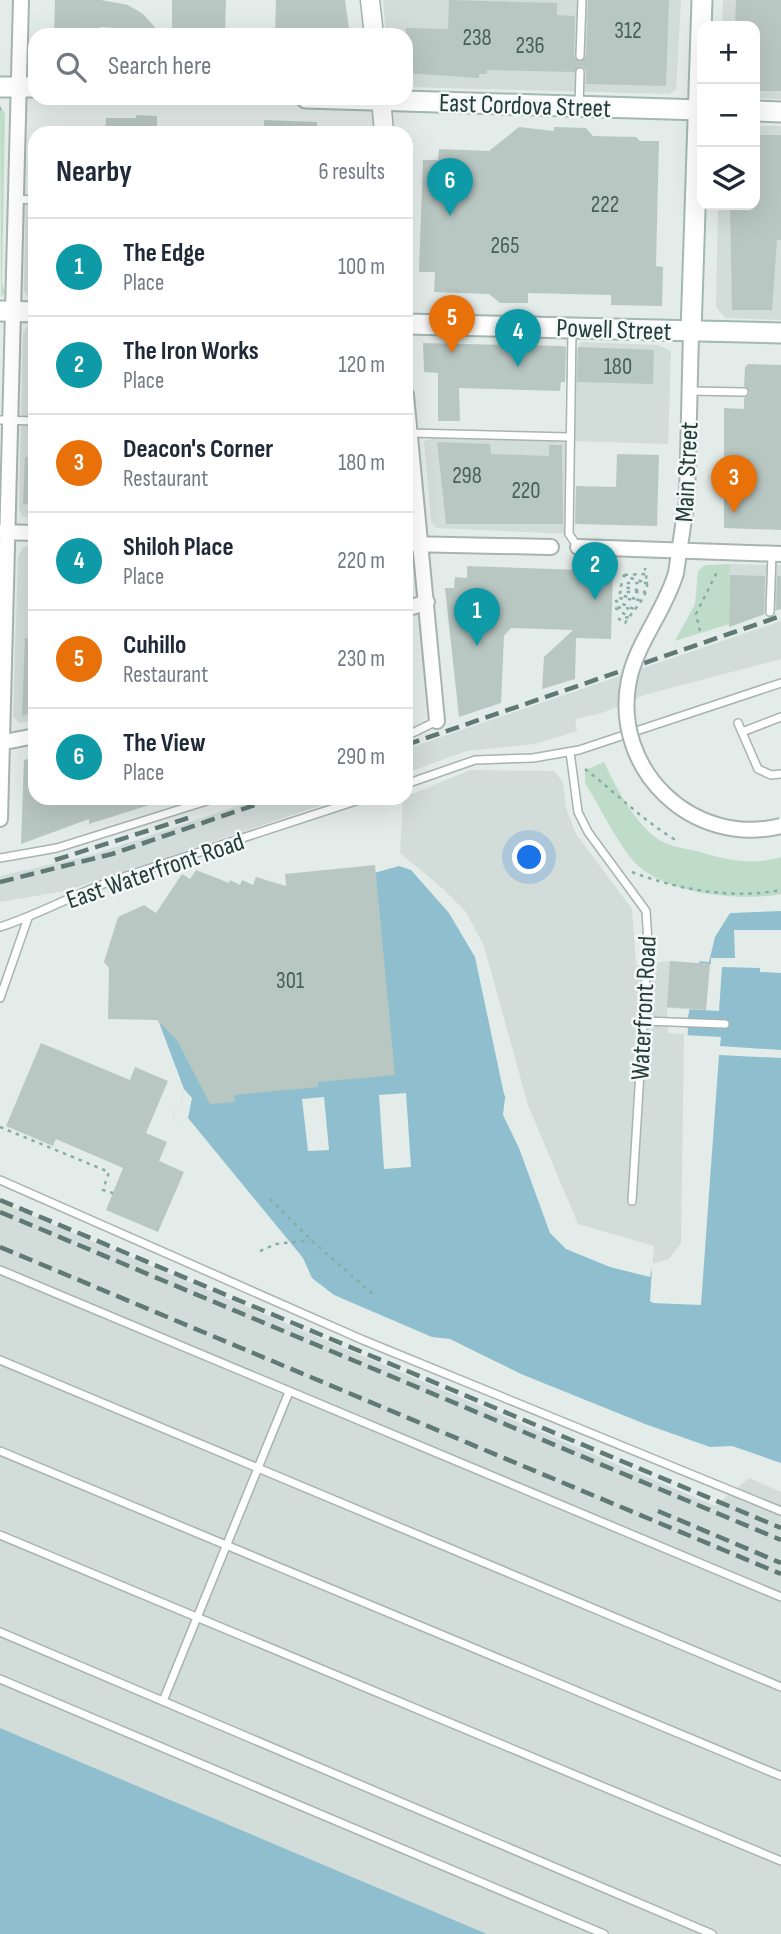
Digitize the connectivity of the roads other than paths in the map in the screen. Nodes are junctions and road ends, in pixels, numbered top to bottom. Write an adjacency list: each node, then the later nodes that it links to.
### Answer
1 (21, 0): 9 (street)
2 (370, 0): 5 (street)
3 (582, 0): 6 (lane)
4 (702, 0): 8 (main road, Main Street)
5 (373, 28)
6 (580, 56)
7 (580, 72): 12 (lane)
8 (700, 84)
9 (18, 87): 18 (street)
10 (413, 100): 12 (main road, East Cordova Street)
11 (382, 105): 16 (street)
12 (579, 106): 13 (main road, East Cordova Street)
13 (697, 110)
14 (760, 111): 15 (main road)
15 (781, 112)
16 (383, 126)
17 (698, 147): 24 (main road, Main Street)
18 (16, 199): 19 (lane); 20 (street)
19 (28, 200)
20 (6, 311): 21 (main road); 28 (street)
21 (28, 312)
22 (413, 324): 23 (main road, Powell Street)
23 (572, 328): 24 (main road, Powell Street); 31 (lane)
24 (691, 332): 25 (main road, Powell Street); 26 (street, Main Street)
25 (781, 333)
26 (690, 391): 27 (lane); 37 (street, Main Street)
27 (744, 392)
28 (5, 420): 29 (lane); 32 (street)
29 (28, 421)
30 (413, 433): 31 (lane)
31 (569, 437): 36 (lane)
32 (3, 532): 33 (street); 42 (street)
33 (28, 533)
34 (414, 545): 35 (street); 39 (street)
35 (551, 547)
36 (578, 547): 37 (street)
37 (680, 550): 38 (street); 57 (street, Main Street, bridge)
38 (776, 554): 41 (lane)
39 (427, 602): 40 (street); 45 (street)
40 (413, 607)
41 (770, 612)
42 (2, 635): 50 (street)
43 (781, 683): 51 (lane)
44 (781, 718): 47 (lane)
45 (437, 721): 48 (lane)
46 (738, 723): 47 (lane)
47 (742, 732): 52 (lane)
48 (413, 733)
49 (28, 737): 50 (street)
50 (0, 743): 56 (street)
51 (570, 752): 53 (lane); 62 (lane, Waterfront Road)
52 (781, 774)
53 (413, 782)
54 (194, 805): 58 (lane)
55 (344, 805): 59 (lane, East Waterfront Road)
56 (0, 819)
57 (781, 826)
58 (0, 858)
59 (29, 918): 60 (lane, East Waterfront Road); 61 (lane)
60 (0, 927)
61 (0, 998)
62 (644, 1021): 63 (lane); 65 (lane, Waterfront Road)
63 (726, 1024)
64 (0, 1180): 71 (lane)
65 (632, 1201)
66 (0, 1270): 68 (lane)
67 (0, 1360): 70 (lane)
68 (289, 1392): 70 (lane); 74 (lane)
69 (0, 1451): 73 (lane)
70 (258, 1469): 73 (lane); 78 (lane)
71 (781, 1511)
72 (0, 1535): 75 (lane)
73 (225, 1547): 75 (lane); 80 (lane)
74 (781, 1597)
75 (197, 1618): 79 (lane); 81 (lane)
76 (0, 1632): 79 (lane)
77 (0, 1679): 82 (lane)
78 (781, 1688)
79 (163, 1701): 83 (lane)
80 (781, 1776)
81 (781, 1861)
82 (604, 1934)
83 (712, 1934)

